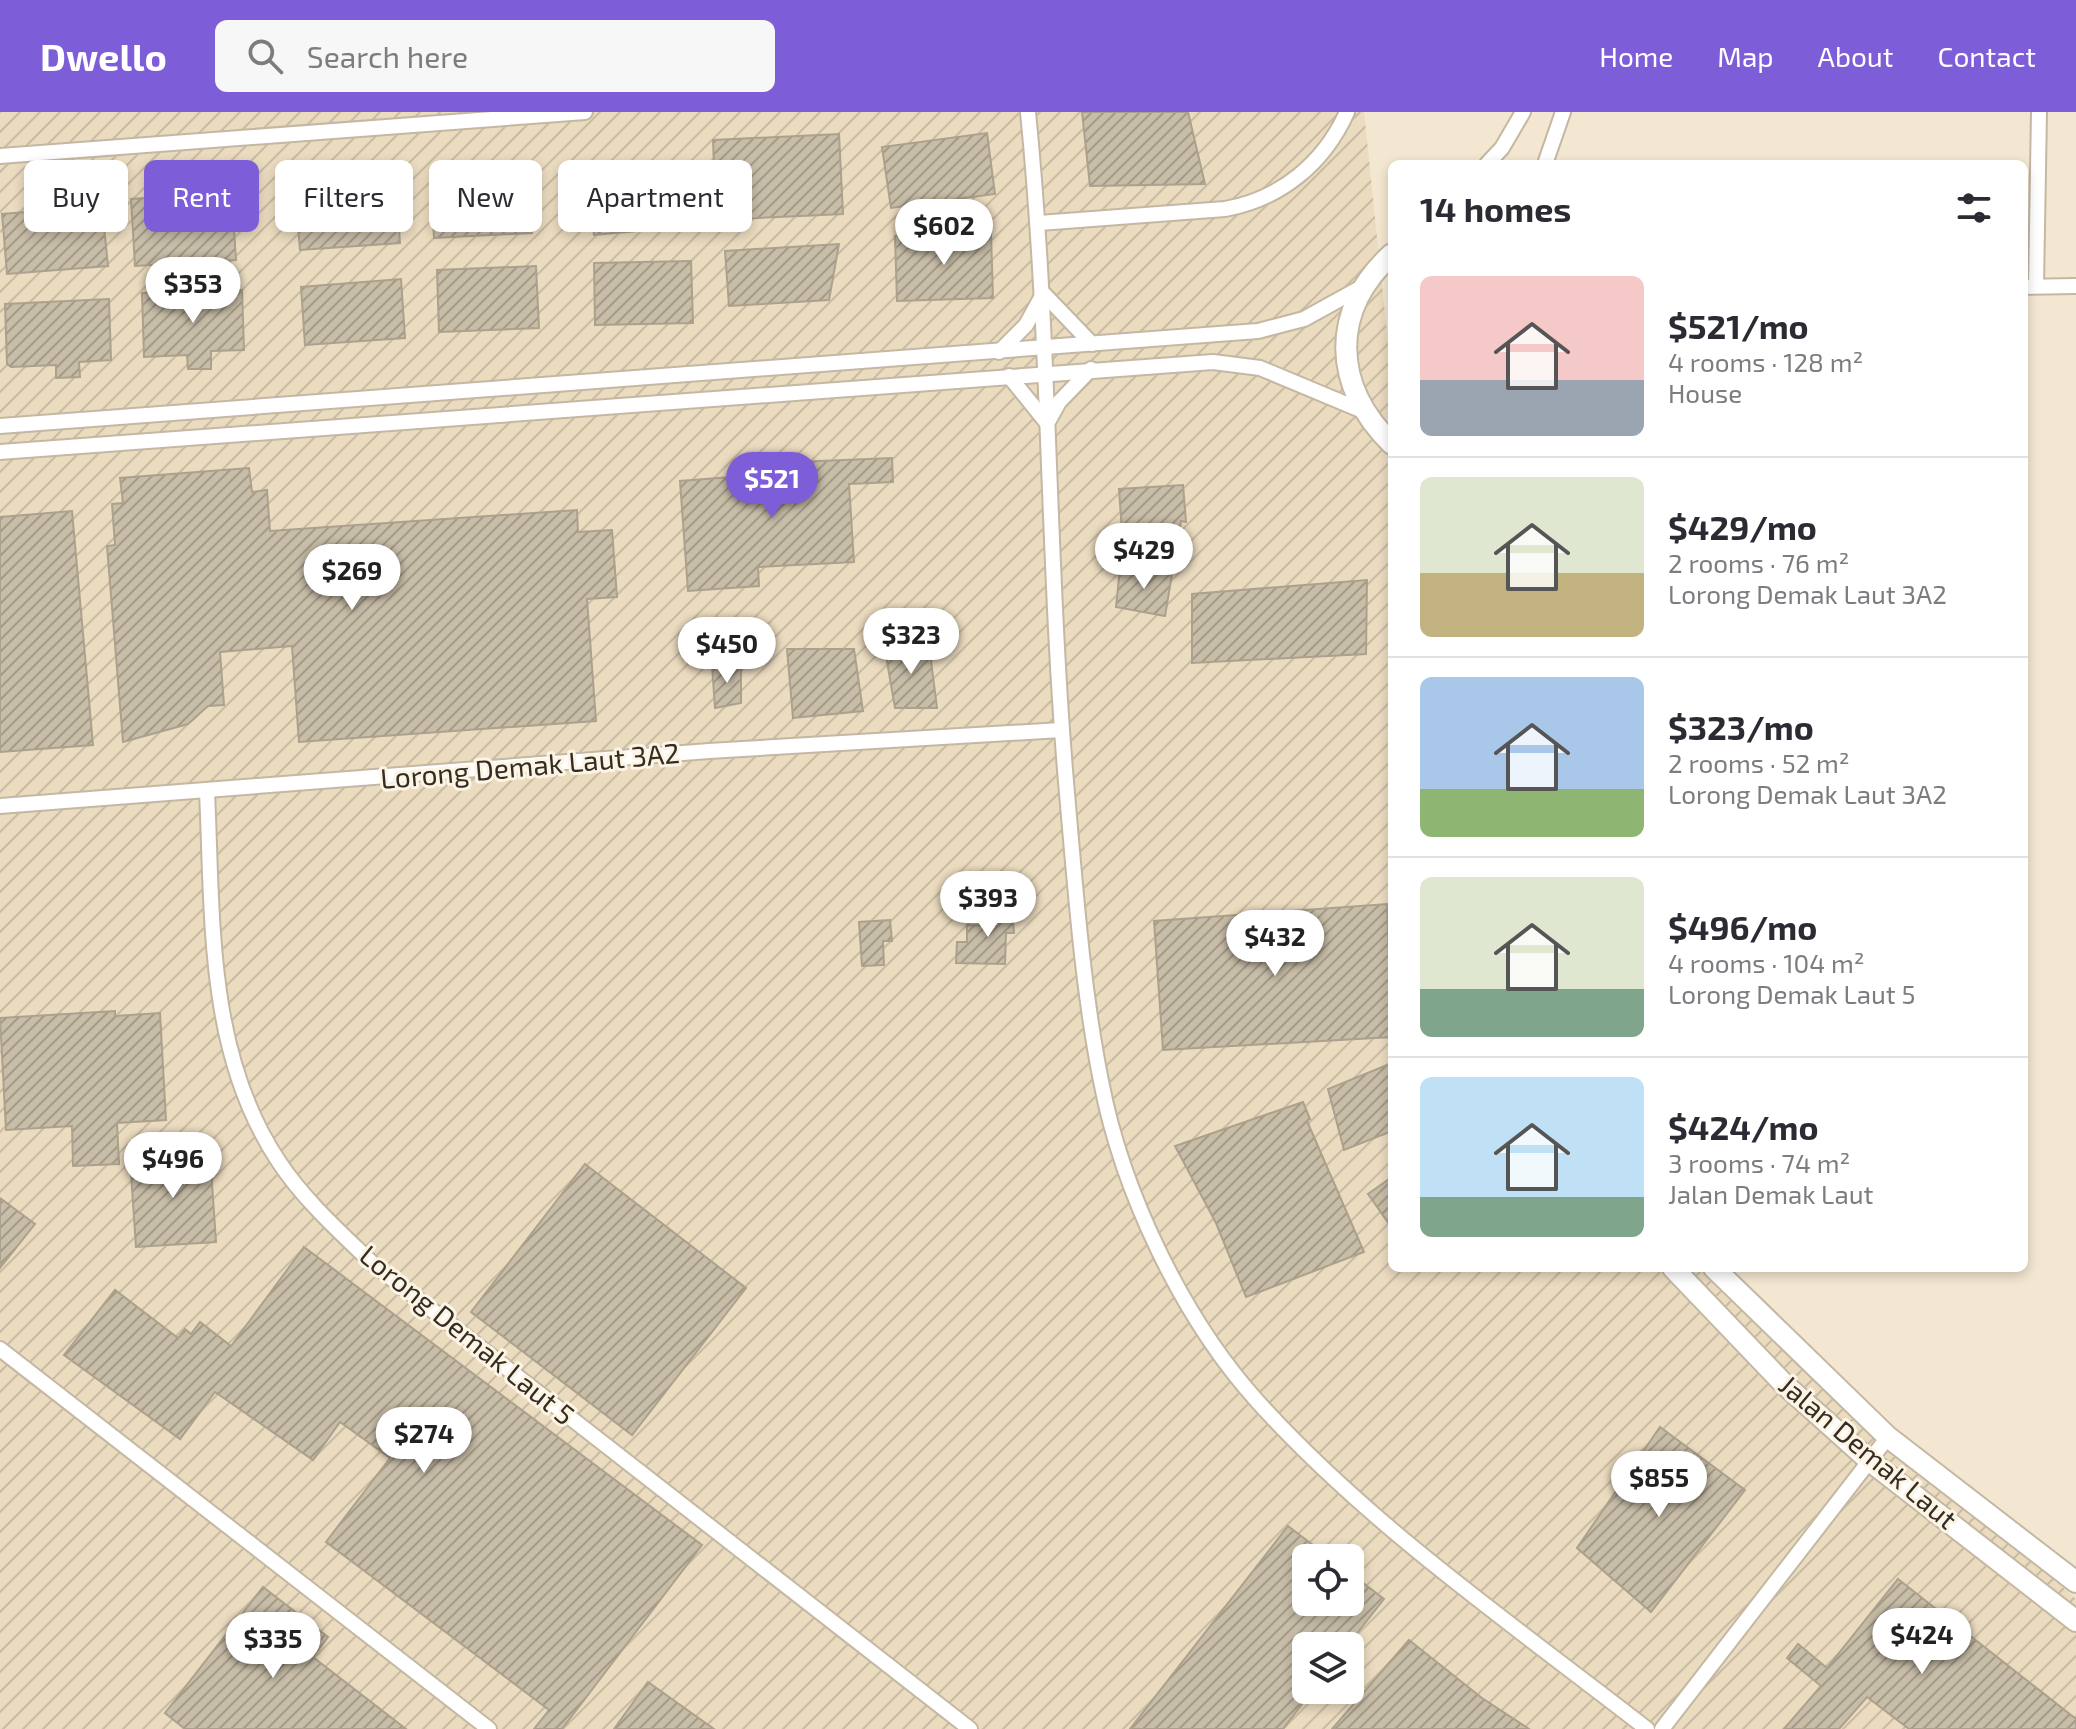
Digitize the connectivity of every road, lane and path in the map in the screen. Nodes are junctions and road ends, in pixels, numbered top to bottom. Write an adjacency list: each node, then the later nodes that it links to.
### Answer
1 (585, 112): 7 (street)
2 (1028, 112): 10 (street)
3 (1347, 112): 10 (street)
4 (1523, 112): 8 (street)
5 (1563, 112): 9 (street)
6 (2039, 112): 12 (street)
7 (0, 156)
8 (1491, 160)
9 (1546, 160)
10 (1039, 223): 15 (street)
11 (1388, 258): 14 (main road)
12 (2030, 286): 13 (street)
13 (2076, 286)
14 (1362, 287): 16 (street); 22 (main road)
15 (1044, 294): 16 (street); 17 (street); 18 (street)
16 (1092, 344): 17 (street)
17 (1046, 348): 18 (street); 20 (street)
18 (999, 352): 24 (street)
19 (1091, 369): 20 (street); 22 (street); 23 (street)
20 (1047, 373): 21 (street); 23 (street)
21 (1009, 376): 23 (street); 26 (street)
22 (1363, 411): 25 (main road)
23 (1047, 424): 27 (street)
24 (0, 426)
25 (1388, 439)
26 (0, 452)
27 (1061, 730): 28 (street, Lorong Demak Laut 3A2); 39 (street)
28 (207, 792): 29 (street, Lorong Demak Laut 3A2); 38 (street, Lorong Demak Laut 5)
29 (0, 806)
30 (1677, 1272): 34 (main road, Jalan Demak Laut)
31 (1718, 1272): 33 (main road, Jalan Demak Laut)
32 (0, 1349): 37 (street)
33 (1888, 1437): 34 (street); 35 (main road, Jalan Demak Laut)
34 (1870, 1461): 36 (main road, Jalan Demak Laut); 40 (street)
35 (2076, 1582)
36 (2076, 1621)
37 (489, 1729)
38 (970, 1729)
39 (1647, 1729)
40 (1662, 1729)

